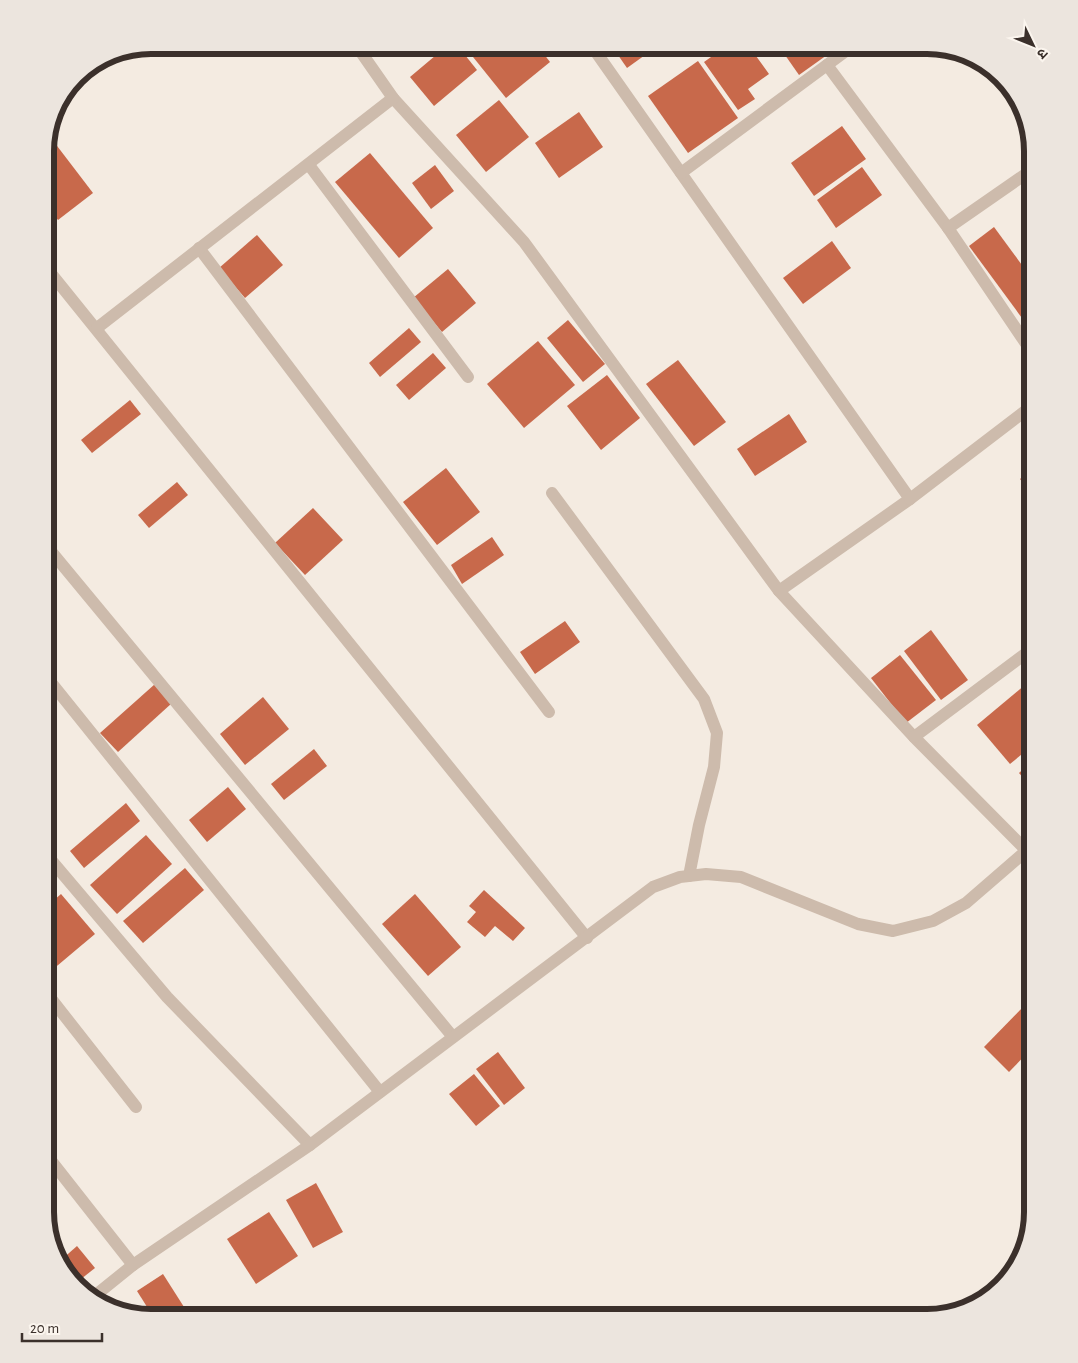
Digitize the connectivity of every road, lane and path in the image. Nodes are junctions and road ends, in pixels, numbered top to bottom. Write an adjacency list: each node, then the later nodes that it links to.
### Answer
1 (362, 54): 5 (street)
2 (597, 54): 7 (street)
3 (842, 54): 4 (street)
4 (827, 65): 7 (street); 9 (street)
5 (393, 98): 6 (street); 19 (street)
6 (308, 165): 10 (street); 14 (street)
7 (681, 173): 17 (street)
8 (1024, 175): 9 (street)
9 (948, 228): 13 (street)
10 (199, 248): 12 (street); 22 (street)
11 (54, 277): 12 (street)
12 (97, 328): 28 (street)
13 (1024, 341)
14 (468, 377)
15 (1024, 411): 17 (street)
16 (552, 493): 27 (street)
17 (910, 499): 19 (street)
18 (54, 555): 30 (street)
19 (779, 591): 23 (street)
20 (1024, 655): 23 (street)
21 (54, 686): 31 (street)
22 (549, 712)
23 (914, 737): 24 (street)
24 (1024, 843)
25 (1024, 852): 27 (street)
26 (54, 864): 33 (street)
27 (689, 876): 28 (street)
28 (587, 938): 30 (street)
29 (54, 1002): 32 (street)
30 (453, 1037): 31 (street)
31 (380, 1092): 33 (street)
32 (136, 1107)
33 (310, 1145): 35 (street)
34 (54, 1164): 35 (street)
35 (133, 1265): 36 (street)
36 (98, 1293)

